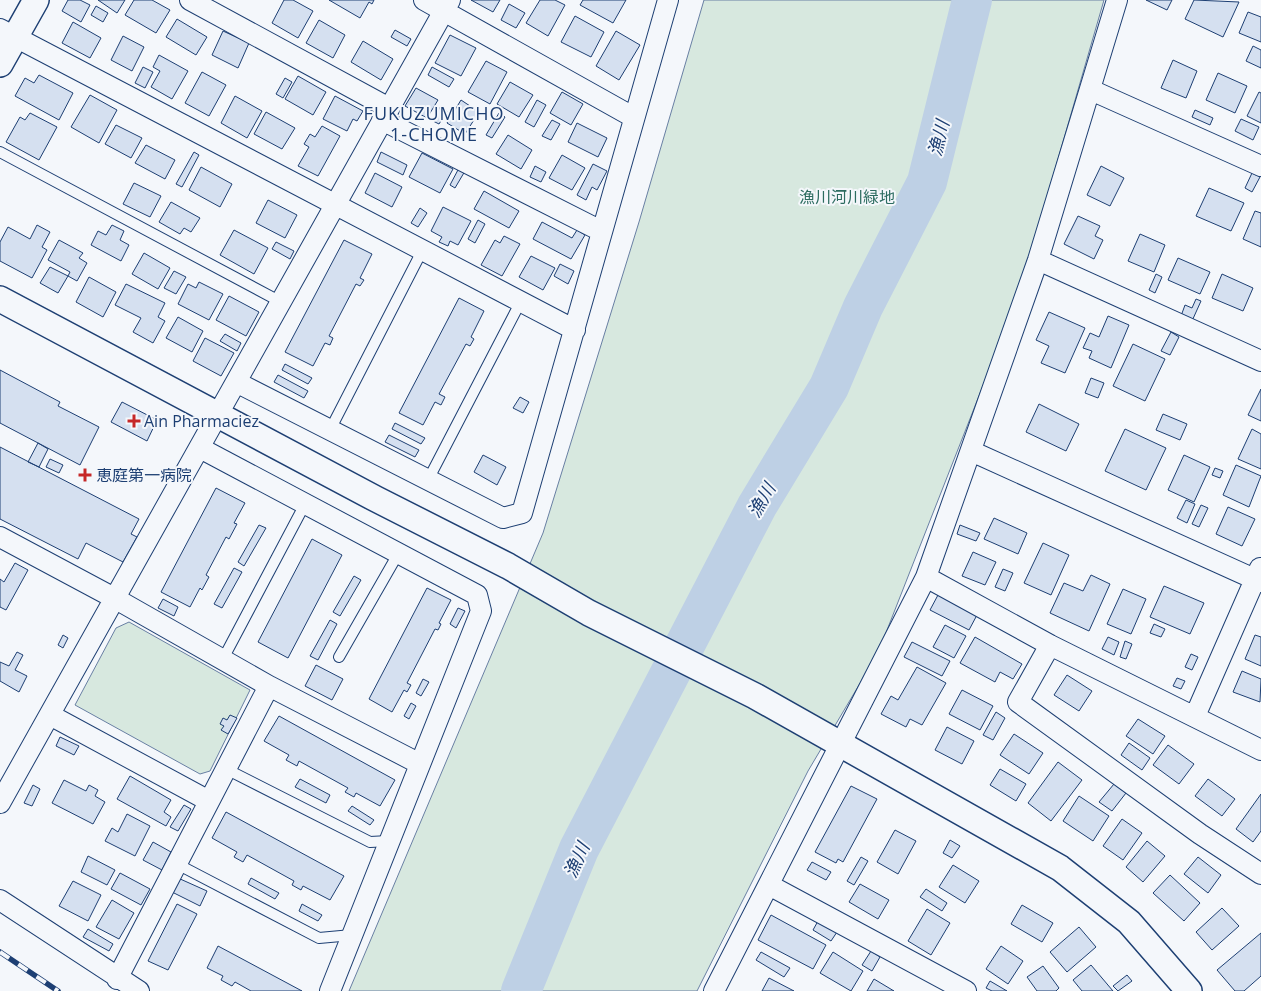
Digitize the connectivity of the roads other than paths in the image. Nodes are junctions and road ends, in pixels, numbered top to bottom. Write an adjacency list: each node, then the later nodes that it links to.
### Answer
1 (36, 0): 7 (street)
2 (190, 0): 10 (street)
3 (424, 0): 6 (street)
4 (667, 0): 11 (street)
5 (1117, 0): 9 (street)
6 (447, 6): 10 (street); 11 (street)
7 (8, 33): 8 (street); 14 (street)
8 (0, 64)
9 (1091, 90): 13 (street); 17 (street)
10 (386, 114): 14 (street); 15 (street)
11 (633, 116): 15 (street)
12 (0, 152): 19 (lane)
13 (1261, 166)
14 (334, 204): 16 (street); 19 (street)
15 (601, 231): 21 (street)
16 (422, 251): 20 (street); 25 (lane)
17 (1038, 260): 22 (street); 27 (street)
18 (0, 299): 24 (street)
19 (281, 302): 23 (street)
20 (520, 303): 21 (street); 28 (lane)
21 (575, 330): 28 (street)
22 (1261, 361)
23 (236, 382): 24 (street); 25 (street)
24 (219, 414): 26 (street); 41 (street)
25 (330, 430): 28 (street)
26 (200, 448): 29 (street); 34 (street)
27 (971, 451): 32 (street); 33 (street)
28 (428, 480)
29 (305, 504): 31 (street); 37 (lane)
30 (0, 538): 34 (street)
31 (398, 554): 36 (lane); 43 (street)
32 (1259, 576): 40 (street)
33 (926, 577): 35 (street); 41 (street)
34 (116, 599): 37 (street); 39 (street)
35 (1050, 645): 40 (street); 49 (street)
36 (340, 657)
37 (223, 659): 38 (street)
38 (269, 686): 43 (street); 44 (street)
39 (50, 715): 45 (street); 46 (street)
40 (1195, 716): 42 (street)
41 (842, 744): 50 (street); 58 (street)
42 (1261, 750)
43 (420, 764): 47 (street)
44 (226, 769): 45 (street); 47 (lane)
45 (209, 802): 48 (street)
46 (0, 803)
47 (389, 841): 52 (street)
48 (177, 864): 52 (lane); 53 (street)
49 (1261, 874)
50 (769, 885): 56 (street); 57 (street)
51 (0, 900): 53 (street)
52 (352, 935): 55 (street)
53 (117, 979): 54 (street)
54 (139, 991)
55 (330, 991)
56 (714, 991)
57 (966, 991)
58 (1190, 991)

